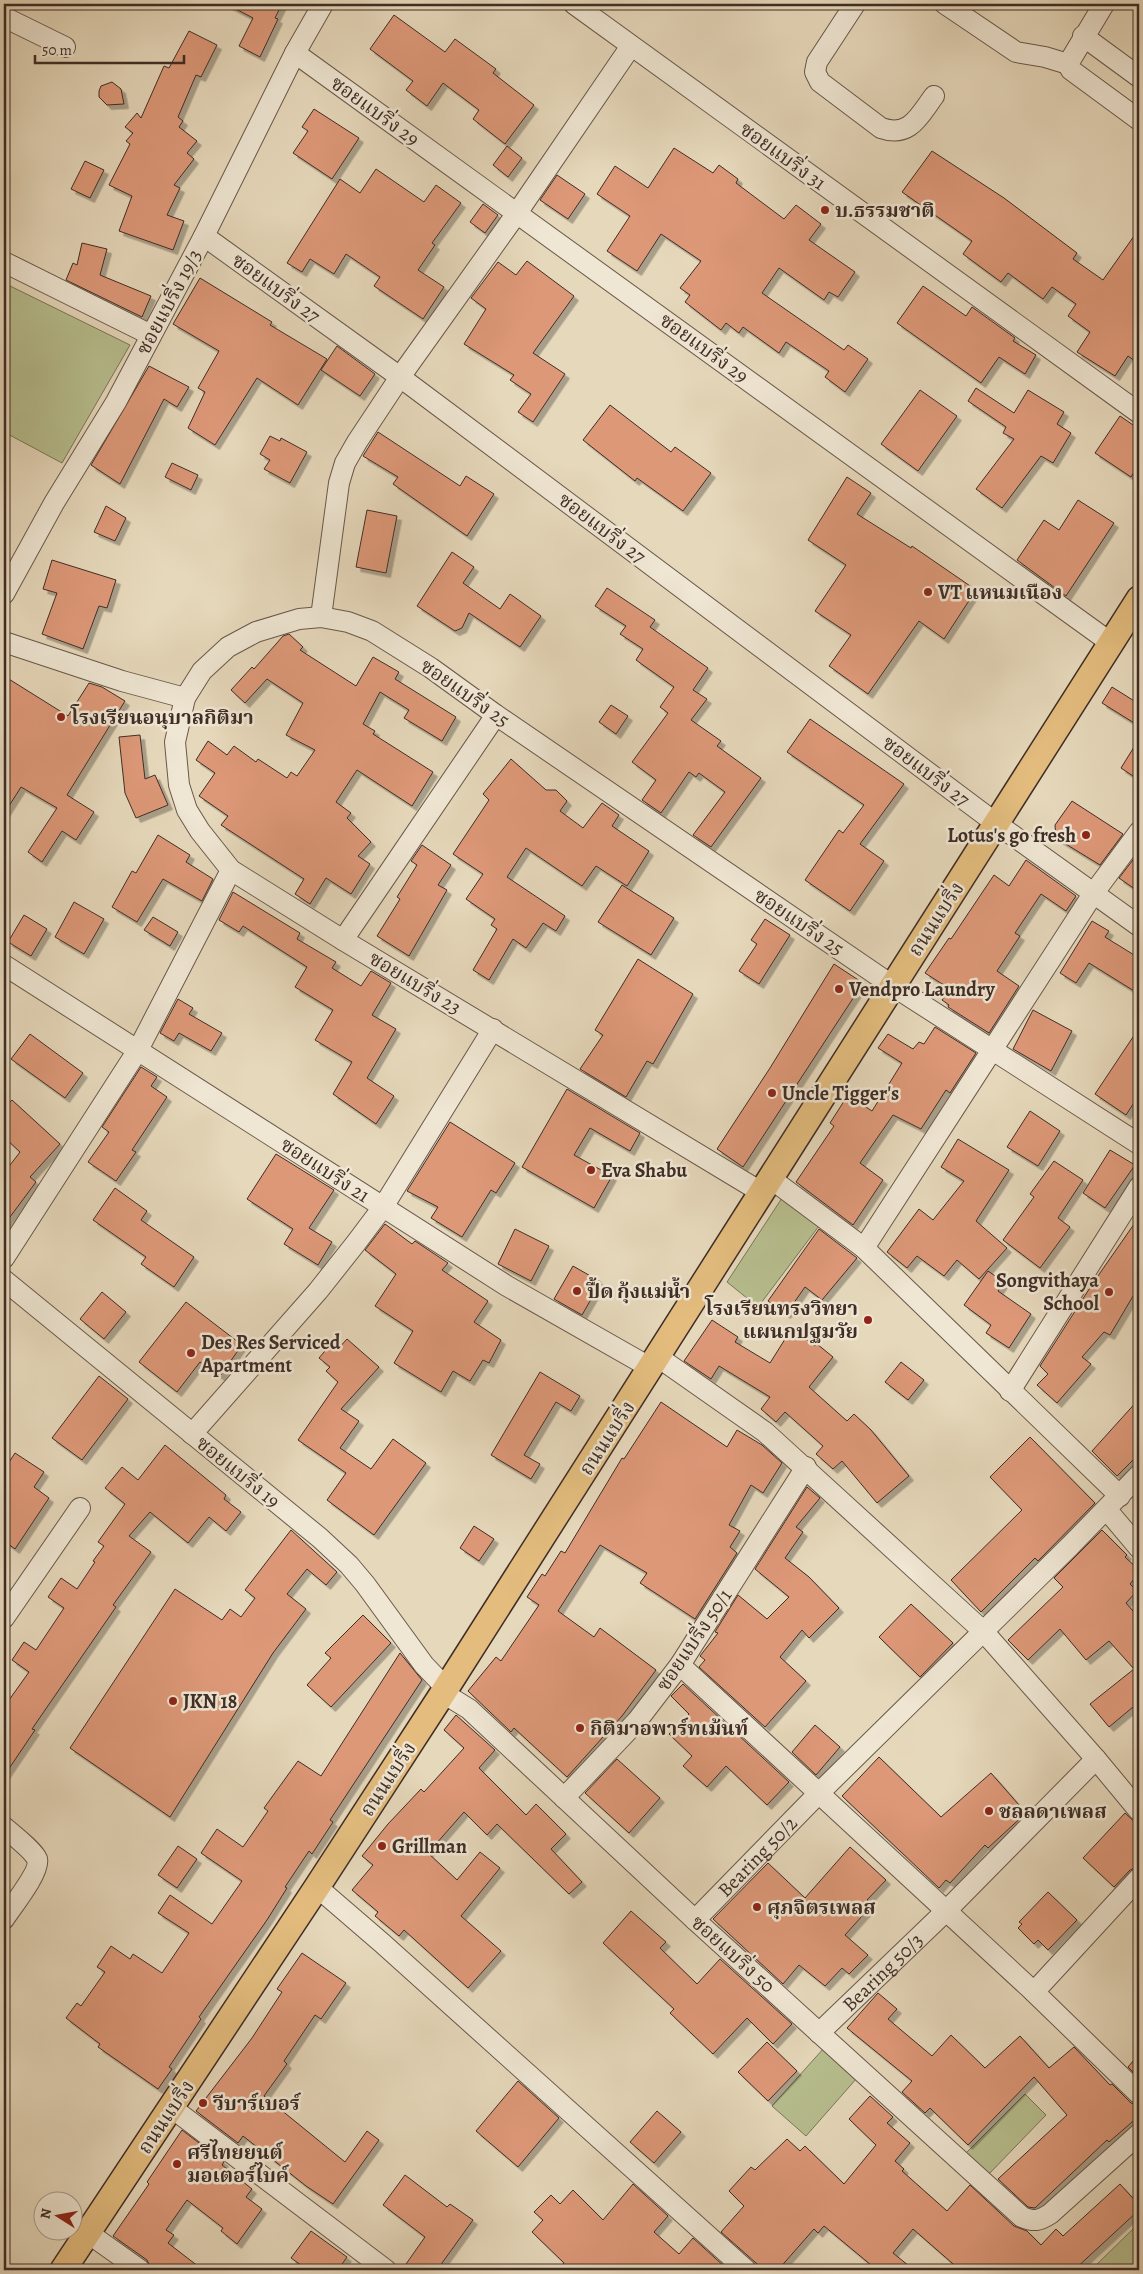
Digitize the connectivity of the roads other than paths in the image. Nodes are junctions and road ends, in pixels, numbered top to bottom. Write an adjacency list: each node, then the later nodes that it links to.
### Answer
1 (323, 4): 10 (street, ซอยแบริ่ง 19/3)
2 (574, 4): 8 (street, ซอยแบริ่ง 31)
3 (855, 4): 13 (street)
4 (945, 4): 11 (street)
5 (1104, 4): 7 (street)
6 (4, 17): 9 (street)
7 (1083, 36): 11 (street); 12 (street)
8 (631, 46): 15 (street); 20 (street, ซอยแบริ่ง 31)
9 (65, 47)
10 (296, 53): 15 (street, ซอยแบริ่ง 29); 16 (street, ซอยแบริ่ง 19/3)
11 (1068, 64): 14 (street)
12 (1139, 77)
13 (934, 96)
14 (1139, 120)
15 (517, 213): 19 (street); 25 (street, ซอยแบริ่ง 29)
16 (204, 236): 18 (street, ซอยแบริ่ง 19/3); 19 (street, ซอยแบริ่ง 27)
17 (4, 262): 18 (street)
18 (151, 336): 21 (street, ซอยแบริ่ง 19/3)
19 (400, 377): 23 (street); 28 (street, ซอยแบริ่ง 27)
20 (1139, 413)
21 (4, 594)
22 (1139, 599): 25 (main road, ถนนแบริ่ง)
23 (322, 617): 26 (street, ซอยแบริ่ง 25); 27 (street, ซอยแบริ่ง 25)
24 (4, 642): 26 (street)
25 (1112, 643): 28 (main road, ถนนแบริ่ง)
26 (185, 698): 30 (street, ซอยแบริ่ง 23)
27 (496, 715): 33 (street); 35 (street, ซอยแบริ่ง 25)
28 (997, 824): 31 (street, ซอยแบริ่ง 27); 35 (main road, ถนนแบริ่ง)
29 (1139, 832): 31 (street)
30 (231, 870): 33 (street, ซอยแบริ่ง 23); 37 (street)
31 (1093, 894): 32 (street, ซอยแบริ่ง 27); 38 (street)
32 (1139, 926)
33 (343, 940): 36 (street, ซอยแบริ่ง 23)
34 (4, 965): 37 (street, ซอยแบริ่ง 21)
35 (893, 986): 38 (street, ซอยแบริ่ง 25); 40 (main road, ถนนแบริ่ง)
36 (493, 1029): 40 (street, ซอยแบริ่ง 23); 42 (street)
37 (138, 1050): 42 (street, ซอยแบริ่ง 21); 44 (street)
38 (992, 1051): 39 (street, ซอยแบริ่ง 25); 43 (street)
39 (1139, 1144)
40 (766, 1185): 43 (street, ซอยแบริ่ง 23); 46 (main road, ถนนแบริ่ง)
41 (1139, 1187): 47 (street)
42 (383, 1207): 46 (street, ซอยแบริ่ง 21); 48 (street)
43 (864, 1248): 47 (street, ซอยแบริ่ง 23)
44 (4, 1258)
45 (4, 1280): 48 (street, ซอยแบริ่ง 19)
46 (654, 1363): 49 (street, ซอยแบริ่ง 21); 57 (main road, ถนนแบริ่ง)
47 (1010, 1391): 51 (street, ซอยแบริ่ง 23)
48 (192, 1434): 57 (street, ซอยแบริ่ง 19)
49 (806, 1467): 55 (street, ซอยแบริ่ง 21); 56 (street, ซอยแบริ่ง 50/1)
50 (1139, 1475): 51 (street, Bearing 50/2)
51 (1113, 1503): 53 (street, ซอยแบริ่ง 23); 55 (street, Bearing 50/2)
52 (80, 1508): 54 (street)
53 (1139, 1548)
54 (4, 1618)
55 (983, 1631): 58 (street, ซอยแบริ่ง 21); 59 (street, Bearing 50/2)
56 (680, 1665): 59 (street); 60 (street, ซอยแบริ่ง 50/1)
57 (445, 1691): 60 (street, ซอยแบริ่ง 50); 64 (main road, ถนนแบริ่ง)
58 (1096, 1758): 61 (street, ซอยแบริ่ง 21); 65 (street, Bearing 50/3)
59 (818, 1794): 65 (street); 67 (street, Bearing 50/2)
60 (564, 1798): 67 (street, ซอยแบริ่ง 50)
61 (1139, 1811)
62 (4, 1827): 66 (street)
63 (1139, 1878): 68 (street)
64 (317, 1888): 71 (main road, ถนนแบริ่ง); 77 (street)
65 (945, 1912): 68 (street); 69 (street, Bearing 50/3)
66 (4, 1919)
67 (696, 1920): 69 (street, ซอยแบริ่ง 50)
68 (1034, 1992): 70 (street)
69 (820, 2033): 72 (street, ซอยแบริ่ง 50)
70 (1139, 2094)
71 (172, 2108): 73 (main road, ถนนแบริ่ง); 76 (street)
72 (1139, 2134)
73 (88, 2233): 74 (main road, ถนนแบริ่ง); 75 (street)
74 (63, 2270)
75 (140, 2270)
76 (386, 2270)
77 (746, 2270)

